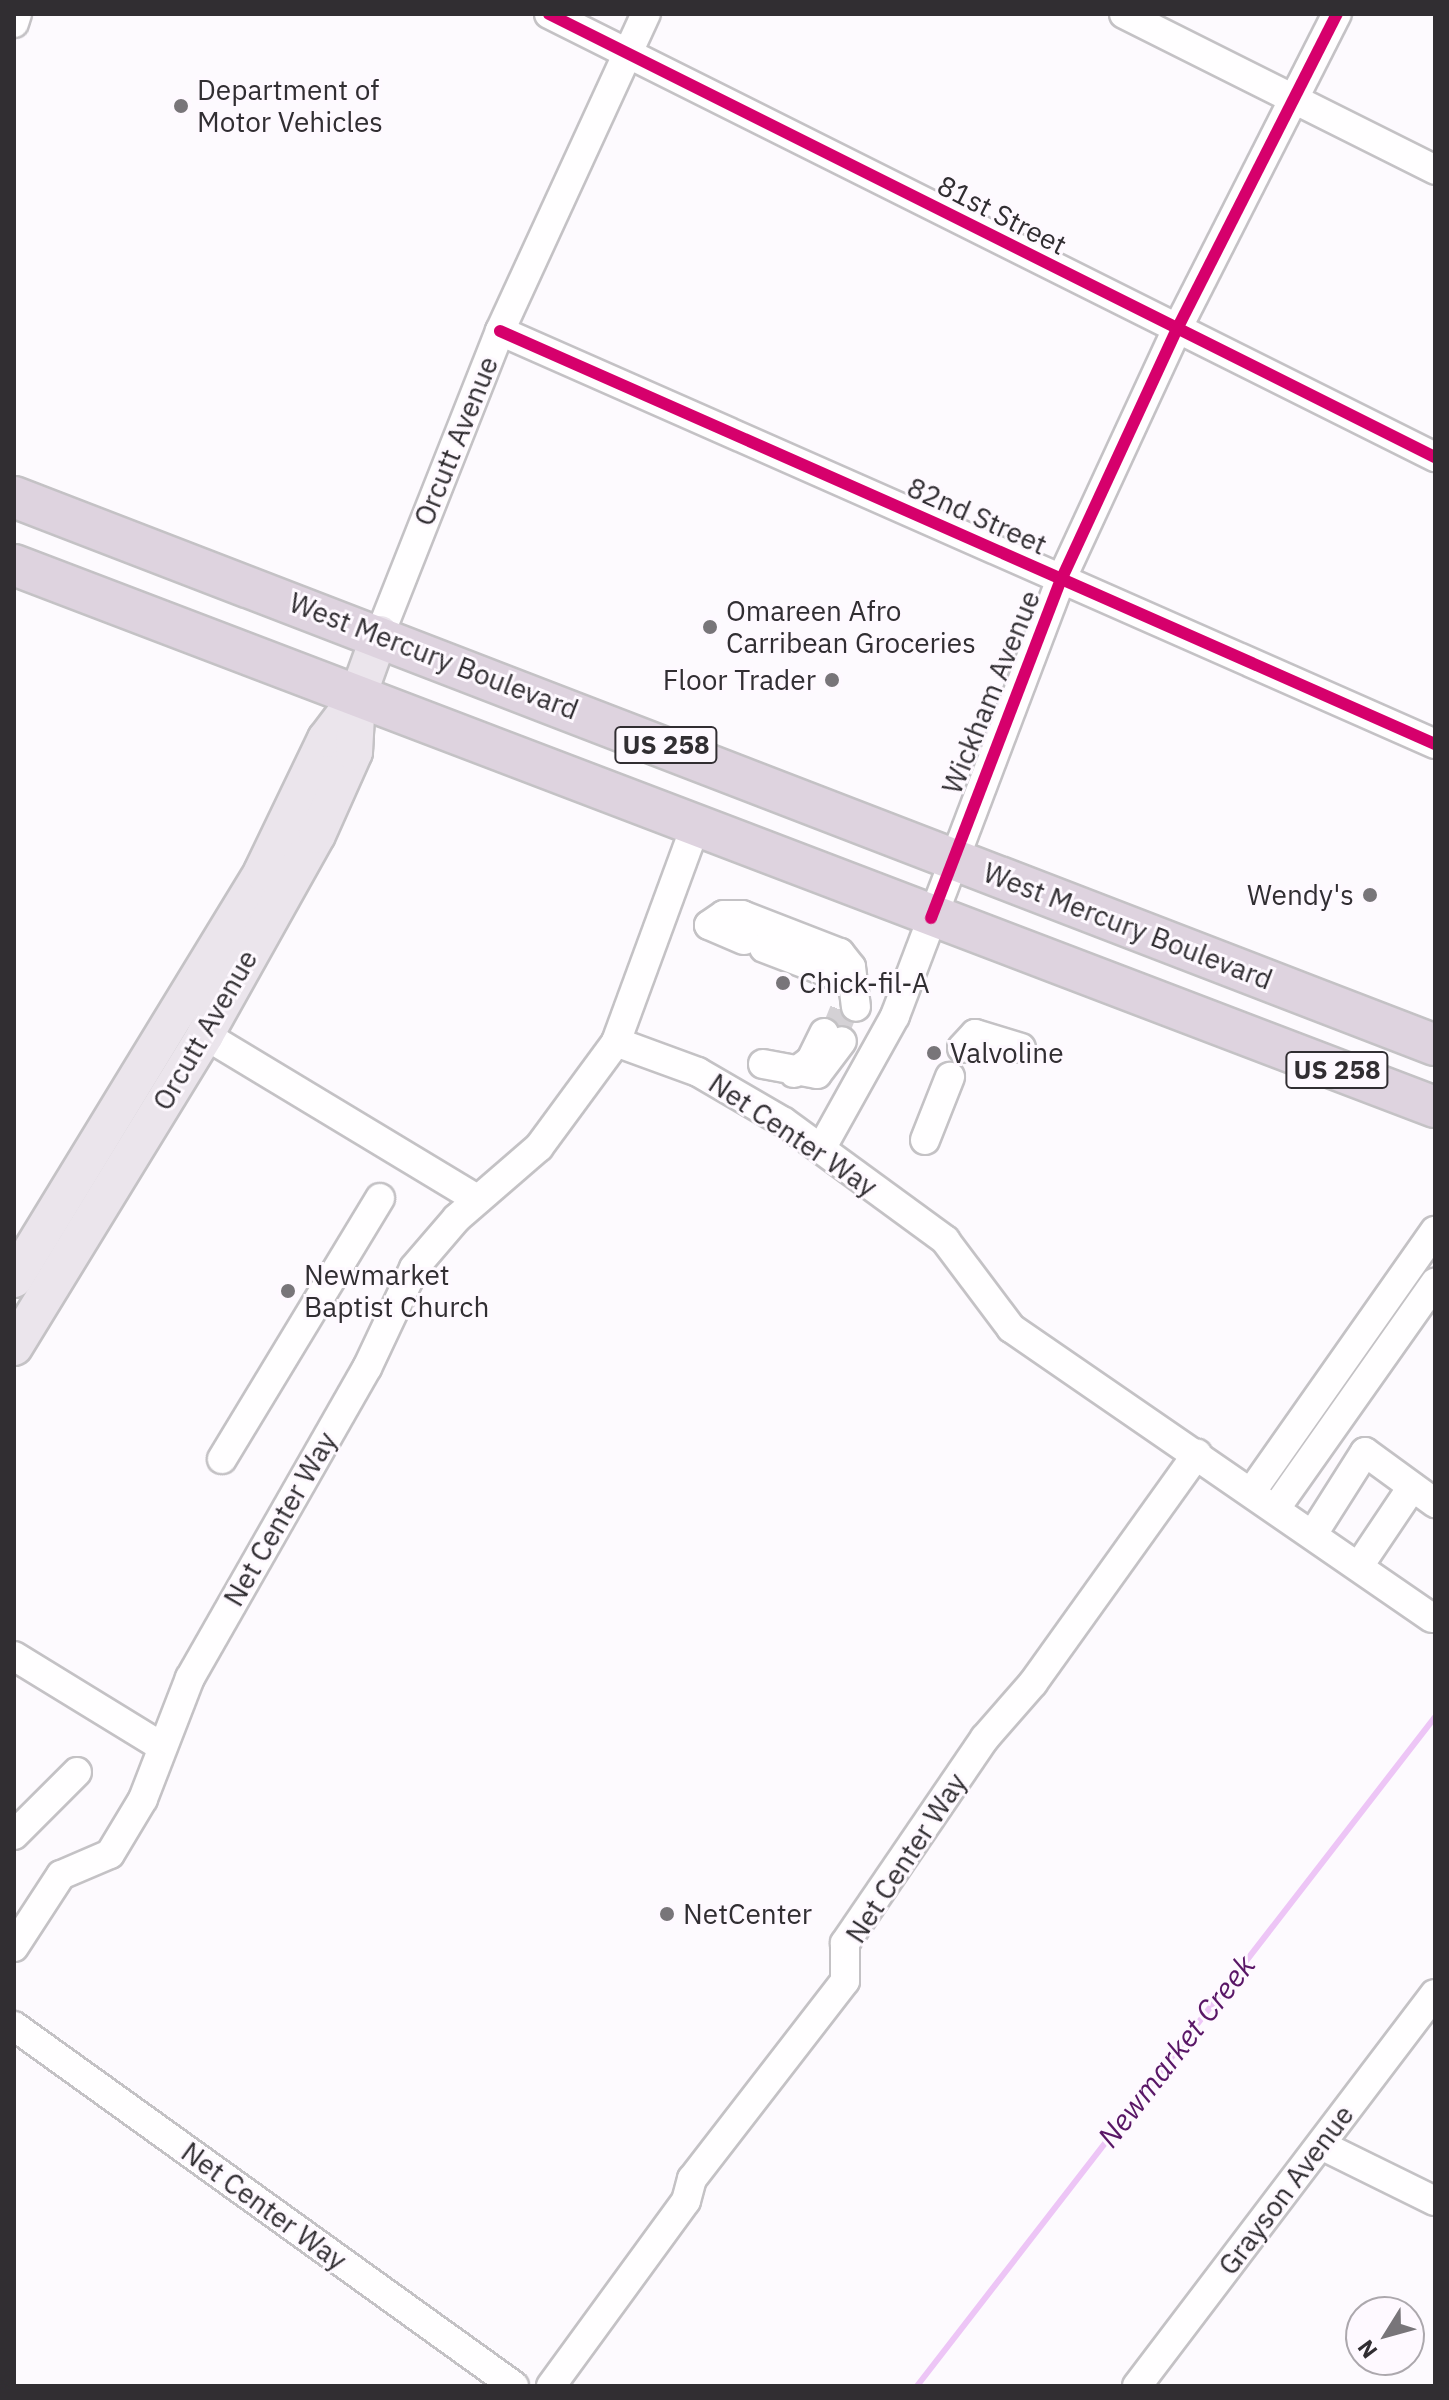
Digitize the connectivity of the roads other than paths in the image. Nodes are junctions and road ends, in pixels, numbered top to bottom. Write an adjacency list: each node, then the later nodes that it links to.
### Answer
1 (17, 14): 6 (street)
2 (549, 14): 7 (street, 81st Street)
3 (646, 14): 7 (street, Orcutt Avenue)
4 (1124, 14): 8 (street)
5 (1337, 14): 8 (street, Wickham Avenue)
6 (14, 23)
7 (626, 53): 10 (street, 81st Street); 11 (street, Orcutt Avenue)
8 (1293, 99): 9 (street); 10 (street, Wickham Avenue)
9 (1435, 170)
10 (1177, 329): 12 (street, 81st Street); 15 (street, Wickham Avenue)
11 (500, 331): 15 (street, 82nd Street); 16 (street, Orcutt Avenue)
12 (1435, 457)
13 (14, 497): 16 (highway, West Mercury Boulevard / US 258)
14 (14, 565): 17 (highway, US 258)
15 (1061, 580): 18 (street, 82nd Street); 20 (street, Wickham Avenue)
16 (380, 634): 17 (main road, Orcutt Avenue); 20 (highway, West Mercury Boulevard / US 258)
17 (357, 698): 19 (highway, US 258); 23 (main road, Orcutt Avenue); 24 (main road, Orcutt Avenue)
18 (1435, 744)
19 (695, 827): 21 (highway, US 258); 26 (street)
20 (951, 858): 21 (street, Wickham Avenue); 27 (highway, West Mercury Boulevard / US 258)
21 (931, 918): 32 (highway, US 258); 35 (street, Wickham Avenue)
22 (849, 998): 22 (street)
23 (179, 1008): 33 (main road); 39 (main road, Orcutt Avenue)
24 (205, 1035): 33 (main road, Orcutt Avenue); 37 (street)
25 (833, 1037): 30 (street)
26 (616, 1042): 35 (street, Net Center Way); 37 (street, Net Center Way)
27 (1435, 1045)
28 (962, 1048): 29 (street)
29 (1021, 1048)
30 (763, 1064)
31 (950, 1077): 34 (street)
32 (1435, 1107)
33 (161, 1108): 41 (main road, Orcutt Avenue)
34 (925, 1140)
35 (821, 1149): 42 (street, Net Center Way)
36 (380, 1198): 43 (street)
37 (477, 1199): 51 (street, Net Center Way)
38 (1435, 1231): 44 (street)
39 (14, 1279)
40 (1435, 1283): 46 (street)
41 (14, 1347)
42 (1197, 1454): 44 (street, Net Center Way); 60 (street, Net Center Way)
43 (222, 1459)
44 (1252, 1491): 46 (street, Net Center Way)
45 (1424, 1495): 47 (street); 48 (street)
46 (1276, 1508): 47 (street, Net Center Way)
47 (1313, 1534): 48 (street, Net Center Way)
48 (1359, 1566): 49 (street, Net Center Way)
49 (1432, 1618)
50 (14, 1656): 51 (street)
51 (159, 1745): 54 (street, Net Center Way)
52 (77, 1772): 53 (street)
53 (14, 1835)
54 (14, 1947)
55 (1435, 1994): 57 (street, Grayson Avenue)
56 (14, 2026): 59 (street, Net Center Way)
57 (1321, 2145): 58 (street); 61 (street, Grayson Avenue)
58 (1435, 2201)
59 (514, 2386)
60 (551, 2386)
61 (1137, 2386)

